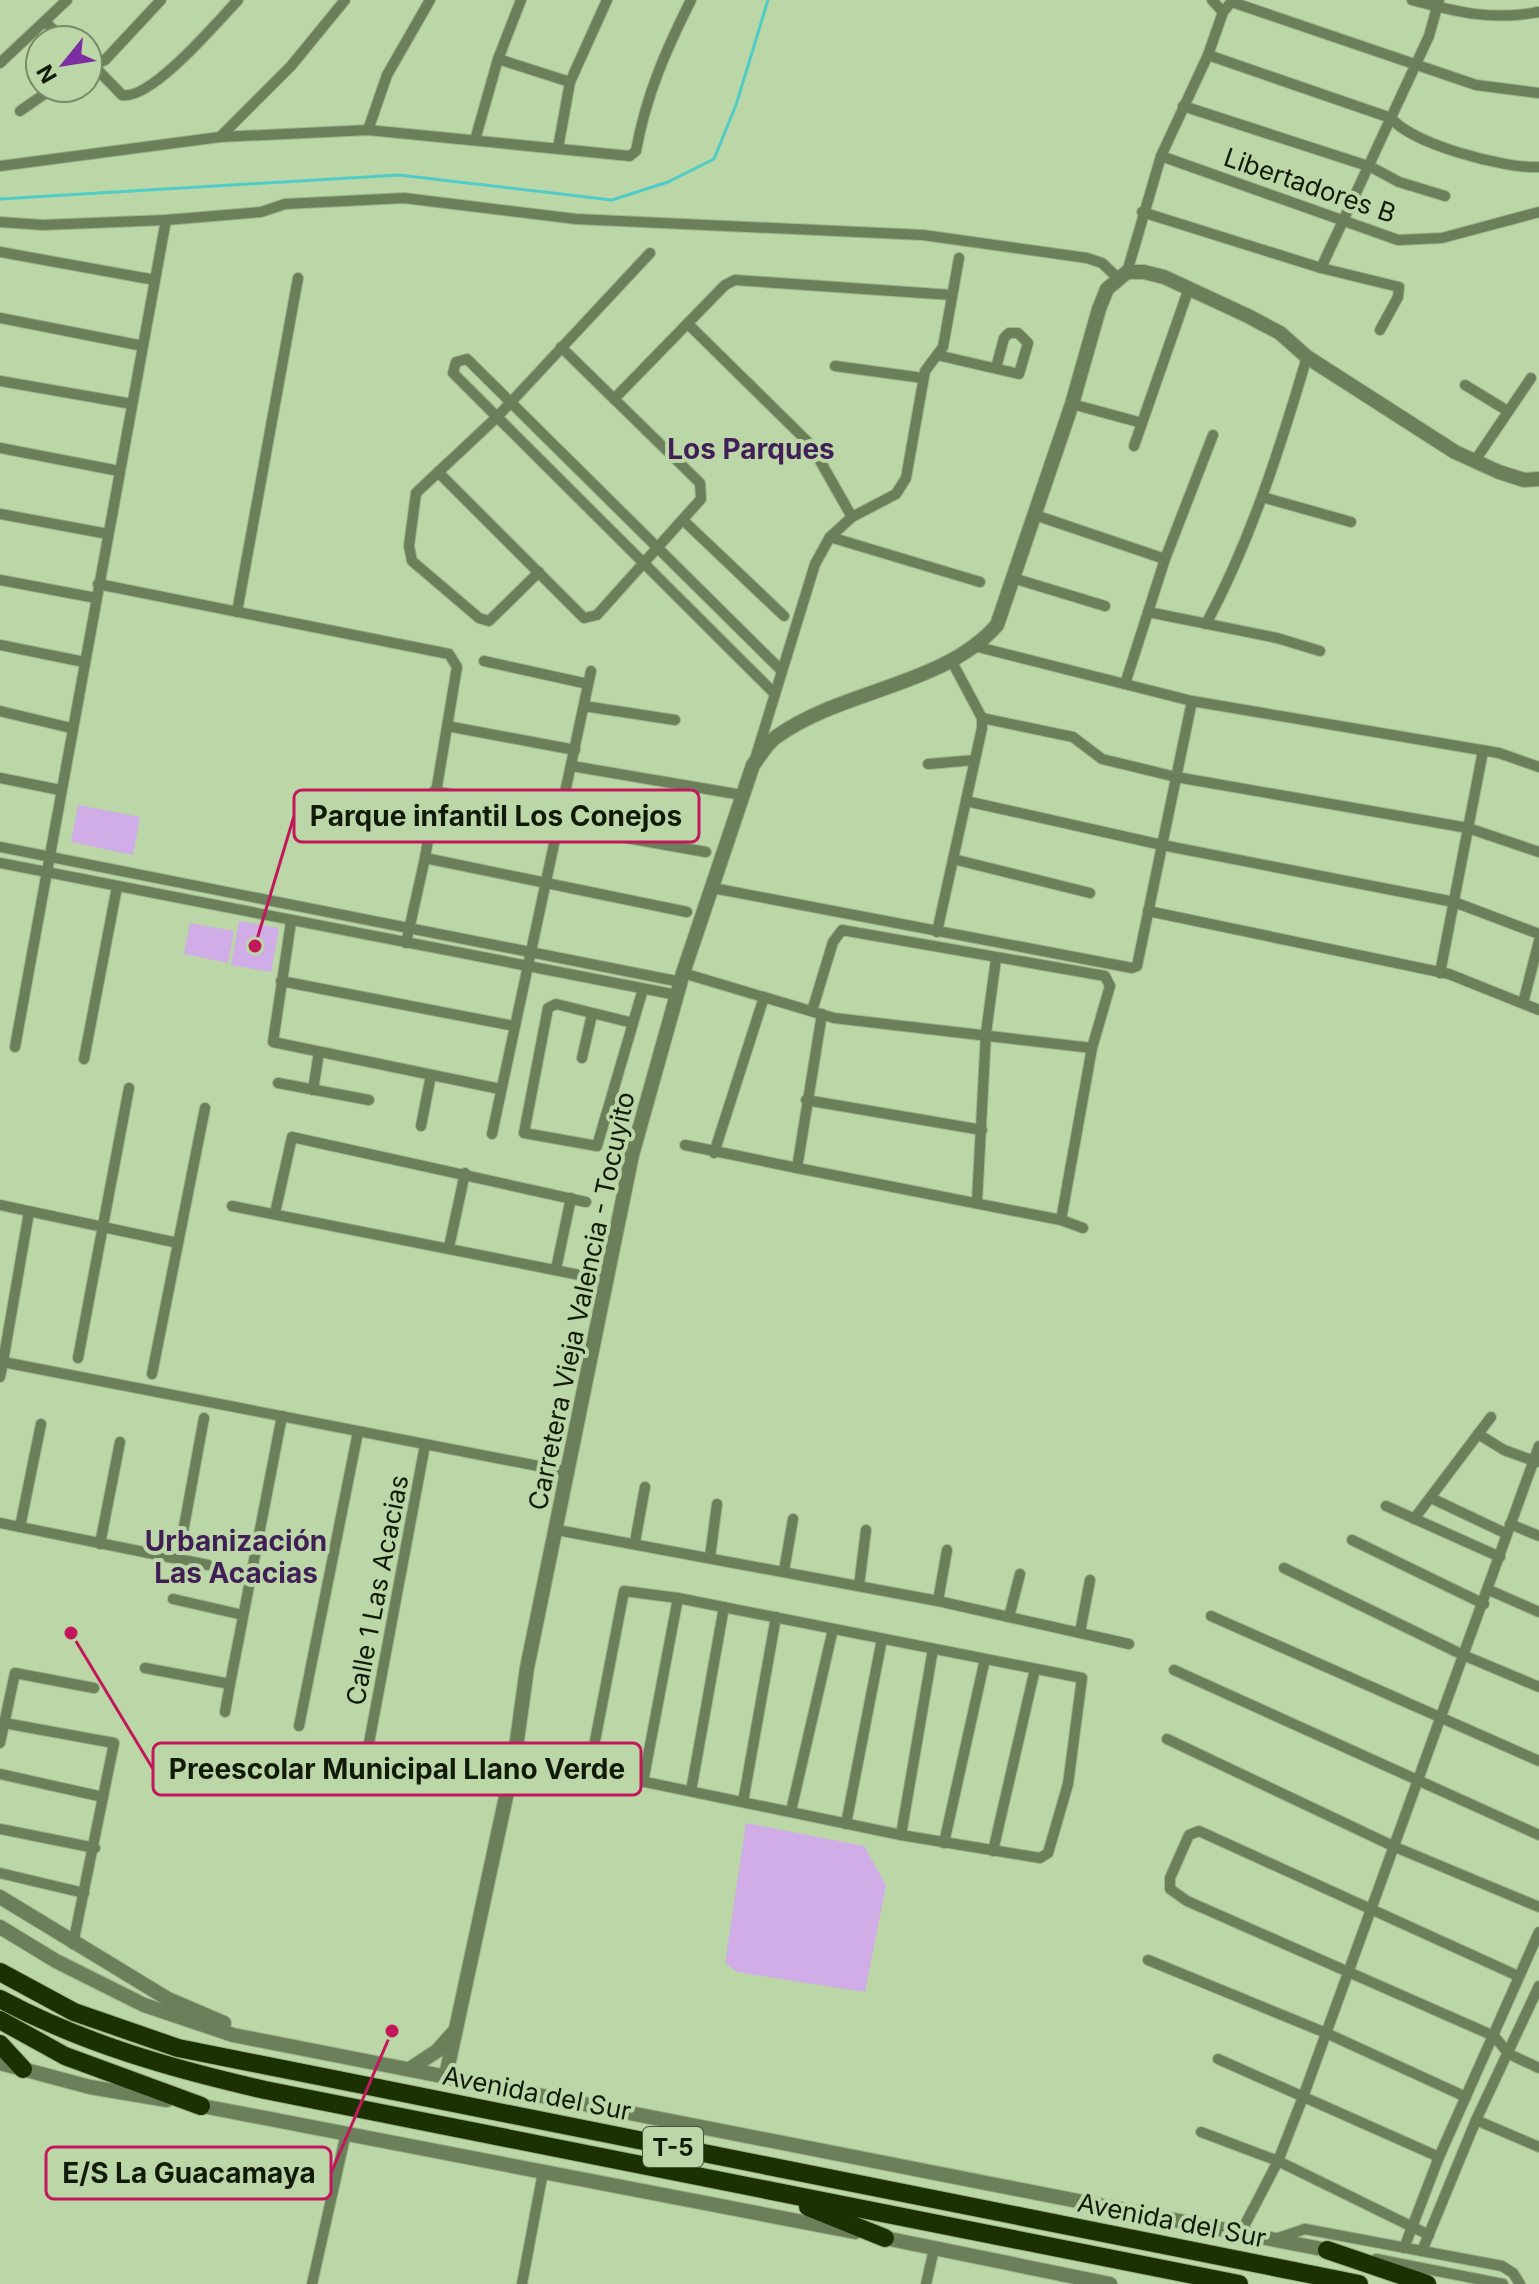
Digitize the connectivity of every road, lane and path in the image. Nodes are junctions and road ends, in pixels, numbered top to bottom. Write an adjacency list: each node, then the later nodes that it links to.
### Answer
1 (67, 0): 15 (street)
2 (161, 0): 17 (street)
3 (238, 0): 21 (street)
4 (345, 0): 29 (street)
5 (430, 0): 28 (street)
6 (521, 0): 18 (street)
7 (607, 0): 22 (street)
8 (691, 0): 31 (street)
9 (1212, 0): 13 (street)
10 (1412, 0): 12 (street)
11 (1232, 1): 13 (street); 20 (street)
12 (1439, 4): 14 (street); 20 (street)
13 (1223, 12): 16 (street)
14 (1538, 12)
15 (46, 23): 19 (street)
16 (1208, 55): 25 (street); 27 (street)
17 (104, 58)
18 (498, 59): 22 (street); 30 (street)
19 (0, 63)
20 (1416, 64): 23 (street); 27 (street)
21 (104, 78)
22 (570, 82): 31 (street)
23 (1539, 93)
24 (30, 104): 26 (street)
25 (1183, 106): 32 (street); 34 (street)
26 (20, 111)
27 (1391, 118): 34 (street); 35 (street)
28 (368, 130): 29 (street); 30 (street)
29 (220, 137): 33 (street)
30 (475, 140): 31 (street)
31 (558, 148)
32 (1161, 156): 37 (street); 40 (street, Libertadores B)
33 (0, 166)
34 (1371, 167): 36 (street); 40 (street)
35 (1539, 167)
36 (1445, 196)
37 (1142, 212): 45 (street); 46 (street)
38 (1539, 212): 40 (street, Libertadores B)
39 (166, 220): 41 (street); 46 (street); 48 (street)
40 (1344, 221): 45 (street)
41 (0, 222)
42 (0, 252): 48 (street)
43 (650, 253): 55 (street)
44 (959, 258): 50 (street)
45 (1321, 268): 53 (street)
46 (1122, 275): 49 (street); 67 (street, Carretera Vieja Valencia - Tocuyito)
47 (298, 278): 96 (street)
48 (155, 280): 54 (street)
49 (1189, 288): 57 (street); 70 (street)
50 (952, 295): 52 (street); 56 (street)
51 (0, 318): 54 (street)
52 (688, 324): 64 (street); 81 (street)
53 (1380, 330)
54 (143, 346): 66 (street)
55 (561, 347): 64 (street); 65 (street)
56 (937, 355): 59 (street); 60 (street)
57 (1307, 357): 74 (street); 78 (street)
58 (835, 366): 60 (street)
59 (996, 368)
60 (923, 378): 81 (street)
61 (1531, 378): 68 (street)
62 (0, 381): 66 (street)
63 (1465, 385): 68 (street)
64 (614, 399): 82 (street)
65 (511, 402): 69 (street); 69 (street); 86 (street)
66 (132, 404): 75 (street)
67 (1072, 404): 70 (street); 80 (street, Carretera Vieja Valencia - Tocuyito)
68 (1506, 410): 74 (street)
69 (497, 417): 76 (street); 88 (street)
70 (1142, 423): 72 (street)
71 (1213, 435): 87 (street)
72 (1134, 446)
73 (0, 448): 75 (street)
74 (1474, 462): 77 (street)
75 (119, 471): 84 (street)
76 (438, 472): 89 (street); 89 (street)
77 (1539, 479)
78 (1262, 497): 83 (street); 99 (street)
79 (0, 514): 84 (street)
80 (1035, 515): 87 (street); 90 (street, Carretera Vieja Valencia - Tocuyito)
81 (852, 517): 85 (street)
82 (683, 520): 86 (street); 98 (street)
83 (1351, 522)
84 (108, 534): 93 (street)
85 (830, 537): 92 (street); 107 (street)
86 (657, 547): 88 (street); 107 (street)
87 (1165, 559): 97 (street)
88 (643, 563): 89 (street); 110 (street)
89 (539, 572)
90 (1013, 578): 95 (street); 101 (street, Carretera Vieja Valencia - Tocuyito)
91 (0, 580): 94 (street)
92 (980, 582)
93 (98, 584): 94 (street); 96 (street)
94 (96, 598): 105 (street)
95 (1105, 606)
96 (237, 612): 116 (street)
97 (1148, 612): 99 (street); 109 (street)
98 (784, 616)
99 (1206, 624): 102 (street)
100 (0, 645): 105 (street)
101 (978, 647): 103 (street, Carretera Vieja Valencia - Tocuyito); 109 (street)
102 (1320, 651)
103 (951, 660): 114 (street); 122 (street, Carretera Vieja Valencia - Tocuyito)
104 (484, 661): 108 (street)
105 (84, 662): 117 (street)
106 (591, 671): 108 (street)
107 (782, 671): 110 (street)
108 (588, 684): 112 (street)
109 (1125, 684): 111 (street)
110 (775, 694): 122 (street)
111 (1192, 701): 119 (street); 125 (street)
112 (584, 706): 115 (street); 118 (street)
113 (0, 711): 117 (street)
114 (982, 718): 120 (street); 125 (street)
115 (675, 720)
116 (447, 726): 118 (street); 128 (street)
117 (71, 728): 127 (street)
118 (575, 750): 123 (street)
119 (1483, 751): 124 (street); 132 (street)
120 (975, 760): 121 (street); 130 (street)
121 (928, 764)
122 (753, 765): 129 (street, Carretera Vieja Valencia - Tocuyito)
123 (572, 766): 129 (street); 131 (street)
124 (1539, 767)
125 (1176, 777): 132 (street); 133 (street)
126 (0, 778): 127 (street)
127 (60, 790): 137 (street)
128 (434, 791): 131 (street); 138 (street)
129 (742, 795): 144 (street, Carretera Vieja Valencia - Tocuyito)
130 (966, 801): 133 (street); 139 (street)
131 (560, 821): 135 (street); 142 (street)
132 (1468, 828): 136 (street); 146 (street)
133 (1162, 845): 146 (street); 147 (street)
134 (0, 847): 137 (street)
135 (706, 852)
136 (1539, 852)
137 (50, 857): 141 (street); 150 (street)
138 (425, 858): 142 (street); 150 (street)
139 (953, 859): 145 (street); 151 (street)
140 (0, 863): 141 (street)
141 (48, 873): 143 (street); 170 (street)
142 (548, 882): 148 (street); 155 (street)
143 (117, 887): 149 (street); 174 (street)
144 (713, 888): 151 (street); 160 (street, Carretera Vieja Valencia - Tocuyito)
145 (1090, 893)
146 (1454, 902): 152 (street); 158 (street)
147 (1148, 911): 151 (street); 158 (street)
148 (687, 912)
149 (291, 922): 154 (street); 159 (street)
150 (409, 928): 154 (street); 155 (street)
151 (937, 932)
152 (1539, 934)
153 (1539, 941): 163 (street)
154 (406, 943): 157 (street)
155 (531, 954): 157 (street); 160 (street)
156 (996, 959): 165 (street); 169 (street); 171 (street)
157 (528, 966): 161 (street); 168 (street)
158 (1440, 973): 163 (street)
159 (281, 981): 168 (street); 172 (street)
160 (680, 983): 161 (street); 162 (street); 203 (street, Carretera Vieja Valencia - Tocuyito)
161 (643, 989): 167 (street)
162 (764, 997): 165 (street); 187 (street)
163 (1523, 1003): 164 (street)
164 (1539, 1010)
165 (817, 1013): 169 (street); 181 (street)
166 (592, 1014): 167 (street); 167 (street); 173 (street)
167 (633, 1023)
168 (514, 1026): 178 (street)
169 (986, 1033): 171 (street); 184 (street)
170 (15, 1047)
171 (1092, 1048): 197 (street)
172 (319, 1052): 175 (street); 179 (street)
173 (582, 1058)
174 (84, 1059)
175 (431, 1075): 178 (street); 183 (street)
176 (278, 1083): 179 (street)
177 (129, 1088): 198 (street)
178 (500, 1089): 185 (street)
179 (313, 1090): 180 (street)
180 (369, 1100)
181 (806, 1100): 184 (street); 188 (street)
182 (205, 1108): 200 (street)
183 (421, 1126)
184 (982, 1130): 192 (street)
185 (492, 1134)
186 (685, 1145): 187 (street)
187 (714, 1153): 188 (street)
188 (797, 1168): 192 (street)
189 (465, 1173): 190 (street); 196 (street); 201 (street)
190 (571, 1198): 191 (street); 202 (street)
191 (586, 1202)
192 (977, 1202): 197 (street)
193 (0, 1205): 195 (street)
194 (232, 1206): 196 (street)
195 (29, 1212): 198 (street); 205 (street)
196 (275, 1213): 201 (street)
197 (1061, 1220): 199 (street)
198 (103, 1227): 200 (street); 204 (street)
199 (1083, 1228)
200 (178, 1243): 206 (street)
201 (449, 1247): 202 (street)
202 (556, 1269): 203 (street)
203 (605, 1280): 218 (street, Carretera Vieja Valencia - Tocuyito)
204 (78, 1358)
205 (2, 1361): 207 (street); 208 (street)
206 (152, 1374)
207 (0, 1377)
208 (282, 1416): 212 (street); 251 (street)
209 (1491, 1417): 213 (street)
210 (204, 1418): 237 (street)
211 (41, 1424): 226 (street)
212 (358, 1432): 215 (street); 271 (street)
213 (1478, 1434): 217 (street); 220 (street)
214 (120, 1442): 233 (street)
215 (425, 1445): 218 (street); 274 (street, Calle 1 Las Acacias)
216 (1539, 1446): 217 (street)
217 (1536, 1462): 227 (street)
218 (569, 1472): 228 (street, Carretera Vieja Valencia - Tocuyito)
219 (645, 1487): 232 (street)
220 (1431, 1498): 224 (street); 227 (street)
221 (717, 1504): 235 (street)
222 (1386, 1506): 224 (street)
223 (793, 1519): 240 (street)
224 (1414, 1519): 236 (street)
225 (0, 1523): 226 (street)
226 (20, 1527): 233 (street)
227 (1509, 1529): 230 (street); 236 (street)
228 (557, 1530): 232 (street); 275 (street, Carretera Vieja Valencia - Tocuyito)
229 (866, 1530): 243 (street)
230 (1539, 1536)
231 (1352, 1540): 248 (street)
232 (635, 1542): 235 (street)
233 (100, 1544): 237 (street)
234 (947, 1550): 247 (street)
235 (710, 1557): 240 (street)
236 (1500, 1557): 244 (street)
237 (178, 1559): 238 (street)
238 (208, 1565)
239 (1284, 1568): 260 (street)
240 (784, 1571): 243 (street)
241 (1020, 1574): 254 (street)
242 (1090, 1580): 256 (street)
243 (859, 1586): 247 (street)
244 (1489, 1590): 248 (street); 250 (street)
245 (678, 1598): 249 (street); 277 (street); 280 (street)
246 (173, 1599): 251 (street)
247 (938, 1601): 254 (street)
248 (1484, 1604): 260 (street)
249 (724, 1607): 253 (street); 281 (street)
250 (1539, 1612)
251 (243, 1615): 265 (street)
252 (1211, 1616): 269 (street)
253 (776, 1617): 255 (street); 283 (street)
254 (1009, 1617): 256 (street)
255 (833, 1629): 257 (street); 284 (street)
256 (1080, 1632): 258 (street)
257 (882, 1639): 259 (street); 285 (street)
258 (1129, 1644)
259 (933, 1649): 261 (street); 287 (street)
260 (1463, 1655): 266 (street); 269 (street)
261 (985, 1659): 263 (street); 289 (street)
262 (145, 1668): 265 (street)
263 (1035, 1669): 292 (street); 292 (street)
264 (1174, 1670): 279 (street)
265 (230, 1684): 268 (street)
266 (1539, 1687)
267 (94, 1688): 270 (street)
268 (225, 1712)
269 (1442, 1719): 276 (street); 279 (street)
270 (4, 1723): 273 (street); 282 (street)
271 (299, 1726)
272 (1167, 1739): 290 (street)
273 (0, 1743)
274 (369, 1743)
275 (515, 1755): 277 (street); 308 (street, Carretera Vieja Valencia - Tocuyito)
276 (1539, 1761)
277 (589, 1772): 280 (street)
278 (0, 1774): 282 (street)
279 (1419, 1780): 288 (street); 290 (street)
280 (643, 1782): 281 (street)
281 (691, 1791): 283 (street)
282 (103, 1797): 291 (street)
283 (743, 1802): 284 (street)
284 (791, 1811): 285 (street)
285 (846, 1824): 287 (street)
286 (0, 1829): 291 (street)
287 (901, 1835): 289 (street)
288 (1539, 1835)
289 (944, 1843): 292 (street)
290 (1395, 1847): 296 (street); 297 (street)
291 (95, 1848): 294 (street)
292 (993, 1851)
293 (0, 1873): 294 (street)
294 (84, 1893): 300 (street)
295 (0, 1897): 300 (street)
296 (1539, 1907)
297 (1372, 1910): 303 (street); 303 (street); 304 (street)
298 (0, 1927): 311 (street)
299 (1539, 1932): 304 (street)
300 (73, 1944): 311 (street)
301 (1148, 1960): 309 (street)
302 (0, 1972): 345 (highway, Avenida del Sur / T-5)
303 (1347, 1974): 309 (street); 310 (street)
304 (1518, 1976): 310 (street)
305 (1538, 1991): 313 (street)
306 (0, 1999): 330 (highway, Avenida del Sur / T-5)
307 (0, 2020): 322 (highway)
308 (454, 2031): 316 (street); 319 (street, Carretera Vieja Valencia - Tocuyito)
309 (1326, 2033): 320 (street); 321 (street)
310 (1494, 2036): 313 (street); 321 (street)
311 (261, 2040): 316 (street)
312 (0, 2044): 318 (highway)
313 (1509, 2054): 317 (street); 323 (street)
314 (1218, 2059): 320 (street)
315 (0, 2063): 318 (street, T-5)
316 (411, 2068): 319 (street)
317 (1539, 2068)
318 (23, 2069): 322 (street, T-5)
319 (446, 2075): 332 (street)
320 (1303, 2097): 327 (street); 328 (street)
321 (1466, 2097): 327 (street)
322 (201, 2106): 325 (street, T-5)
323 (1476, 2120): 326 (street); 333 (street)
324 (1201, 2132): 328 (street)
325 (346, 2133): 329 (street, T-5); 340 (street)
326 (1539, 2147)
327 (1439, 2157): 331 (street)
328 (1278, 2161): 331 (street); 332 (street)
329 (543, 2172): 334 (street, T-5); 341 (street)
330 (769, 2190): 334 (highway); 344 (highway, Avenida del Sur / T-5)
331 (1411, 2226): 333 (street); 336 (street)
332 (1240, 2234): 335 (street)
333 (1429, 2235): 339 (street)
334 (885, 2238): 337 (street, T-5)
335 (1272, 2240): 336 (street); 338 (street)
336 (1404, 2248): 339 (street)
337 (934, 2249): 342 (street); 343 (street, T-5)
338 (1327, 2250): 346 (highway); 347 (street)
339 (1422, 2251): 348 (street)
340 (312, 2284)
341 (522, 2284)
342 (926, 2284)
343 (1110, 2284)
344 (1239, 2284)
345 (1359, 2284)
346 (1427, 2284)
347 (1503, 2284)
348 (1520, 2284)

